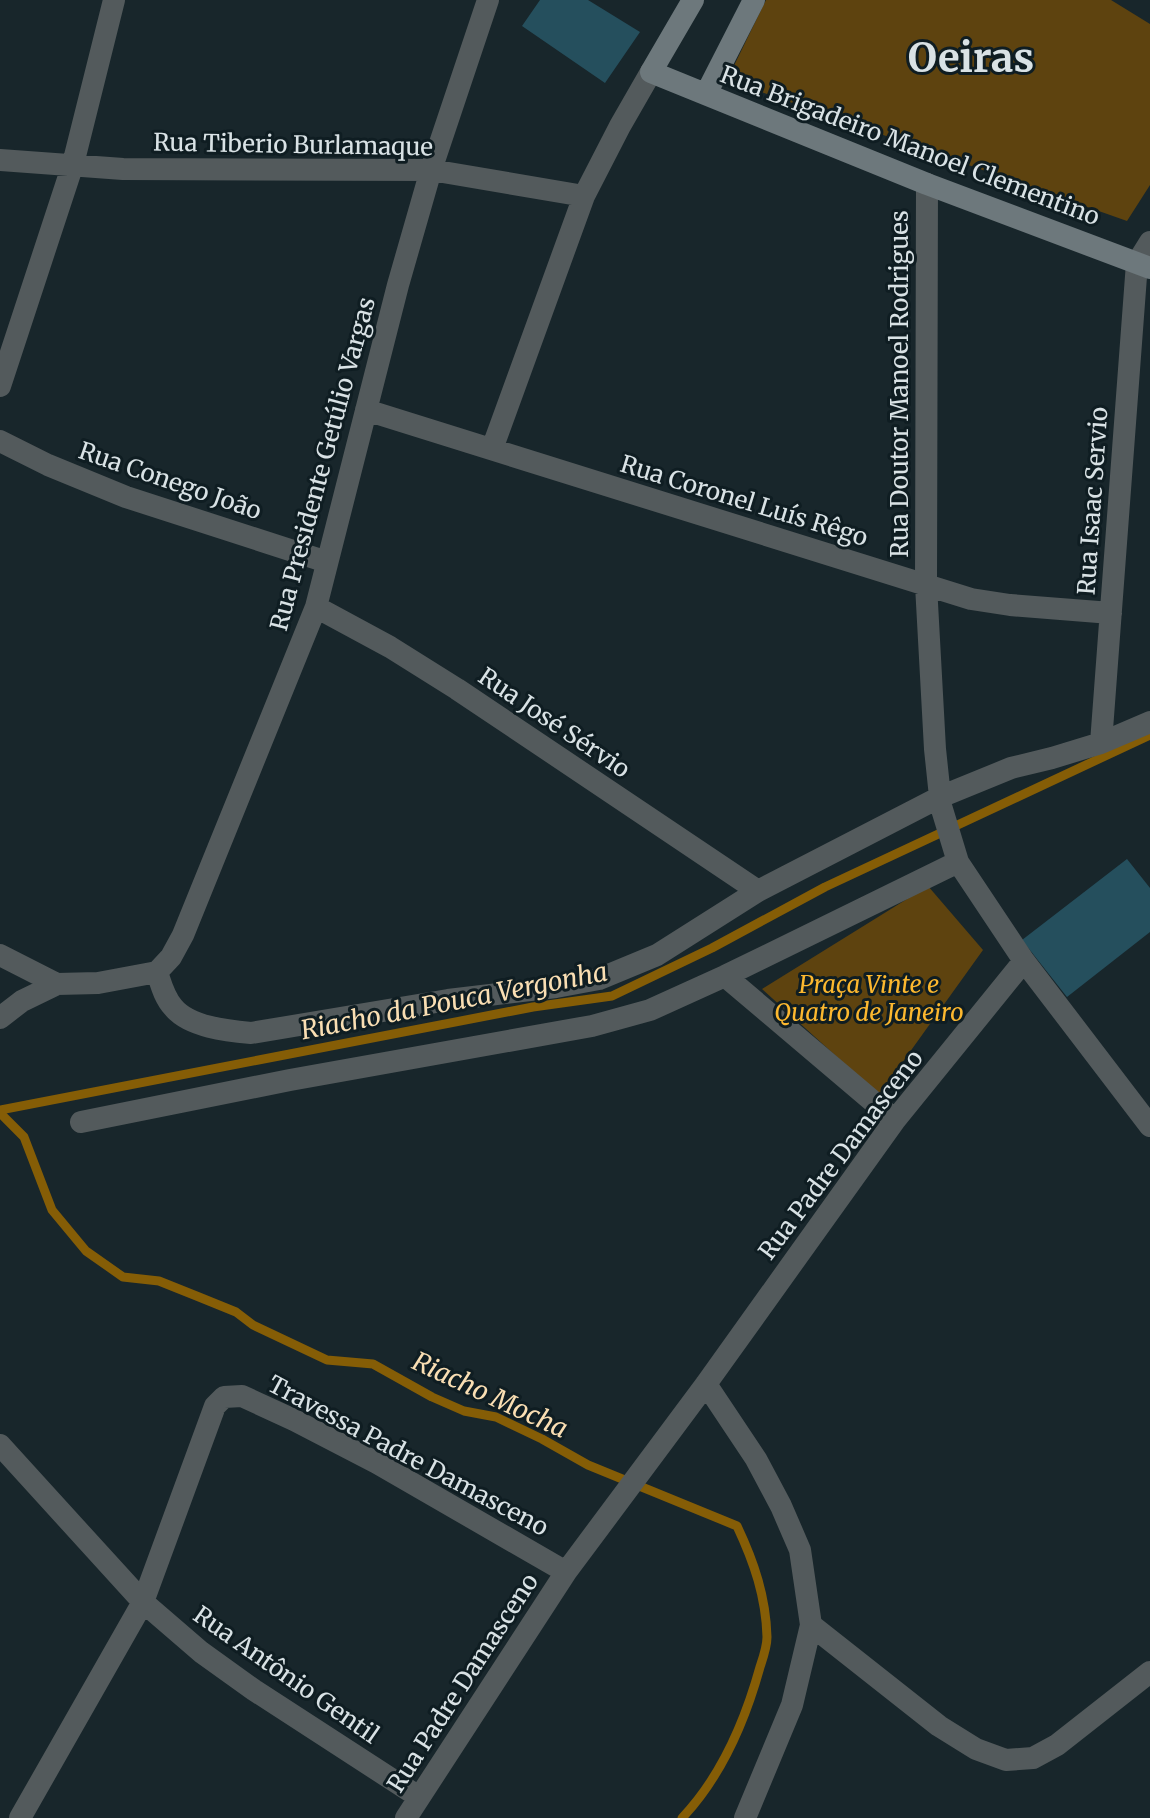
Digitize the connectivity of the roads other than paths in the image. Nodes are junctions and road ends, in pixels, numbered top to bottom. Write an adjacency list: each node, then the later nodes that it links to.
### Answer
1 (114, 0): 8 (street)
2 (488, 0): 9 (street, Rua Presidente Getúlio Vargas)
3 (693, 0): 5 (main road)
4 (754, 0): 6 (main road)
5 (651, 72): 6 (main road, Rua Brigadeiro Manoel Clementino); 11 (street)
6 (706, 94): 10 (main road, Rua Brigadeiro Manoel Clementino)
7 (0, 160): 8 (street, Rua Tiberio Burlamaque)
8 (73, 164): 9 (street, Rua Tiberio Burlamaque); 14 (street)
9 (431, 170): 11 (street, Rua Tiberio Burlamaque); 15 (street, Rua Presidente Getúlio Vargas)
10 (927, 184): 13 (main road, Rua Brigadeiro Manoel Clementino); 19 (street, Rua Doutor Manoel Rodrigues)
11 (584, 196): 17 (street)
12 (1150, 242): 13 (street)
13 (1144, 265): 21 (street, Rua Isaac Servio)
14 (0, 386)
15 (366, 410): 17 (street, Rua Coronel Luís Rêgo); 18 (street, Rua Presidente Getúlio Vargas)
16 (0, 441): 18 (street, Rua Conego João)
17 (492, 449): 19 (street, Rua Coronel Luís Rêgo)
18 (327, 562): 20 (street, Rua Presidente Getúlio Vargas)
19 (926, 585): 21 (street, Rua Coronel Luís Rêgo); 24 (street, Rua Doutor Manoel Rodrigues)
20 (316, 607): 26 (street, Rua José Sérvio); 29 (street, Rua Presidente Getúlio Vargas)
21 (1111, 613): 23 (street, Rua Isaac Servio)
22 (1150, 722): 23 (street)
23 (1101, 743): 24 (street)
24 (941, 801): 25 (street, Rua Doutor Manoel Rodrigues); 26 (street)
25 (956, 854): 28 (street, Rua Doutor Manoel Rodrigues); 30 (street)
26 (758, 891): 29 (street)
27 (0, 955): 31 (street)
28 (1024, 961): 33 (street, Rua Padre Damasceno); 35 (street, Rua Doutor Manoel Rodrigues)
29 (157, 972): 31 (street)
30 (725, 976): 33 (street); 34 (street)
31 (57, 984): 32 (street)
32 (0, 1018)
33 (895, 1120): 36 (street, Rua Padre Damasceno)
34 (81, 1122)
35 (1150, 1126)
36 (706, 1384): 38 (street, Rua Padre Damasceno); 40 (street)
37 (0, 1445): 39 (street, Rua Antônio Gentil)
38 (566, 1572): 39 (street, Travessa Padre Damasceno); 42 (street, Rua Padre Damasceno)
39 (143, 1602): 42 (street, Rua Antônio Gentil); 43 (street)
40 (811, 1625): 41 (street); 45 (street)
41 (1150, 1672)
42 (419, 1797): 44 (street, Rua Padre Damasceno)
43 (20, 1818)
44 (406, 1818)
45 (745, 1818)

